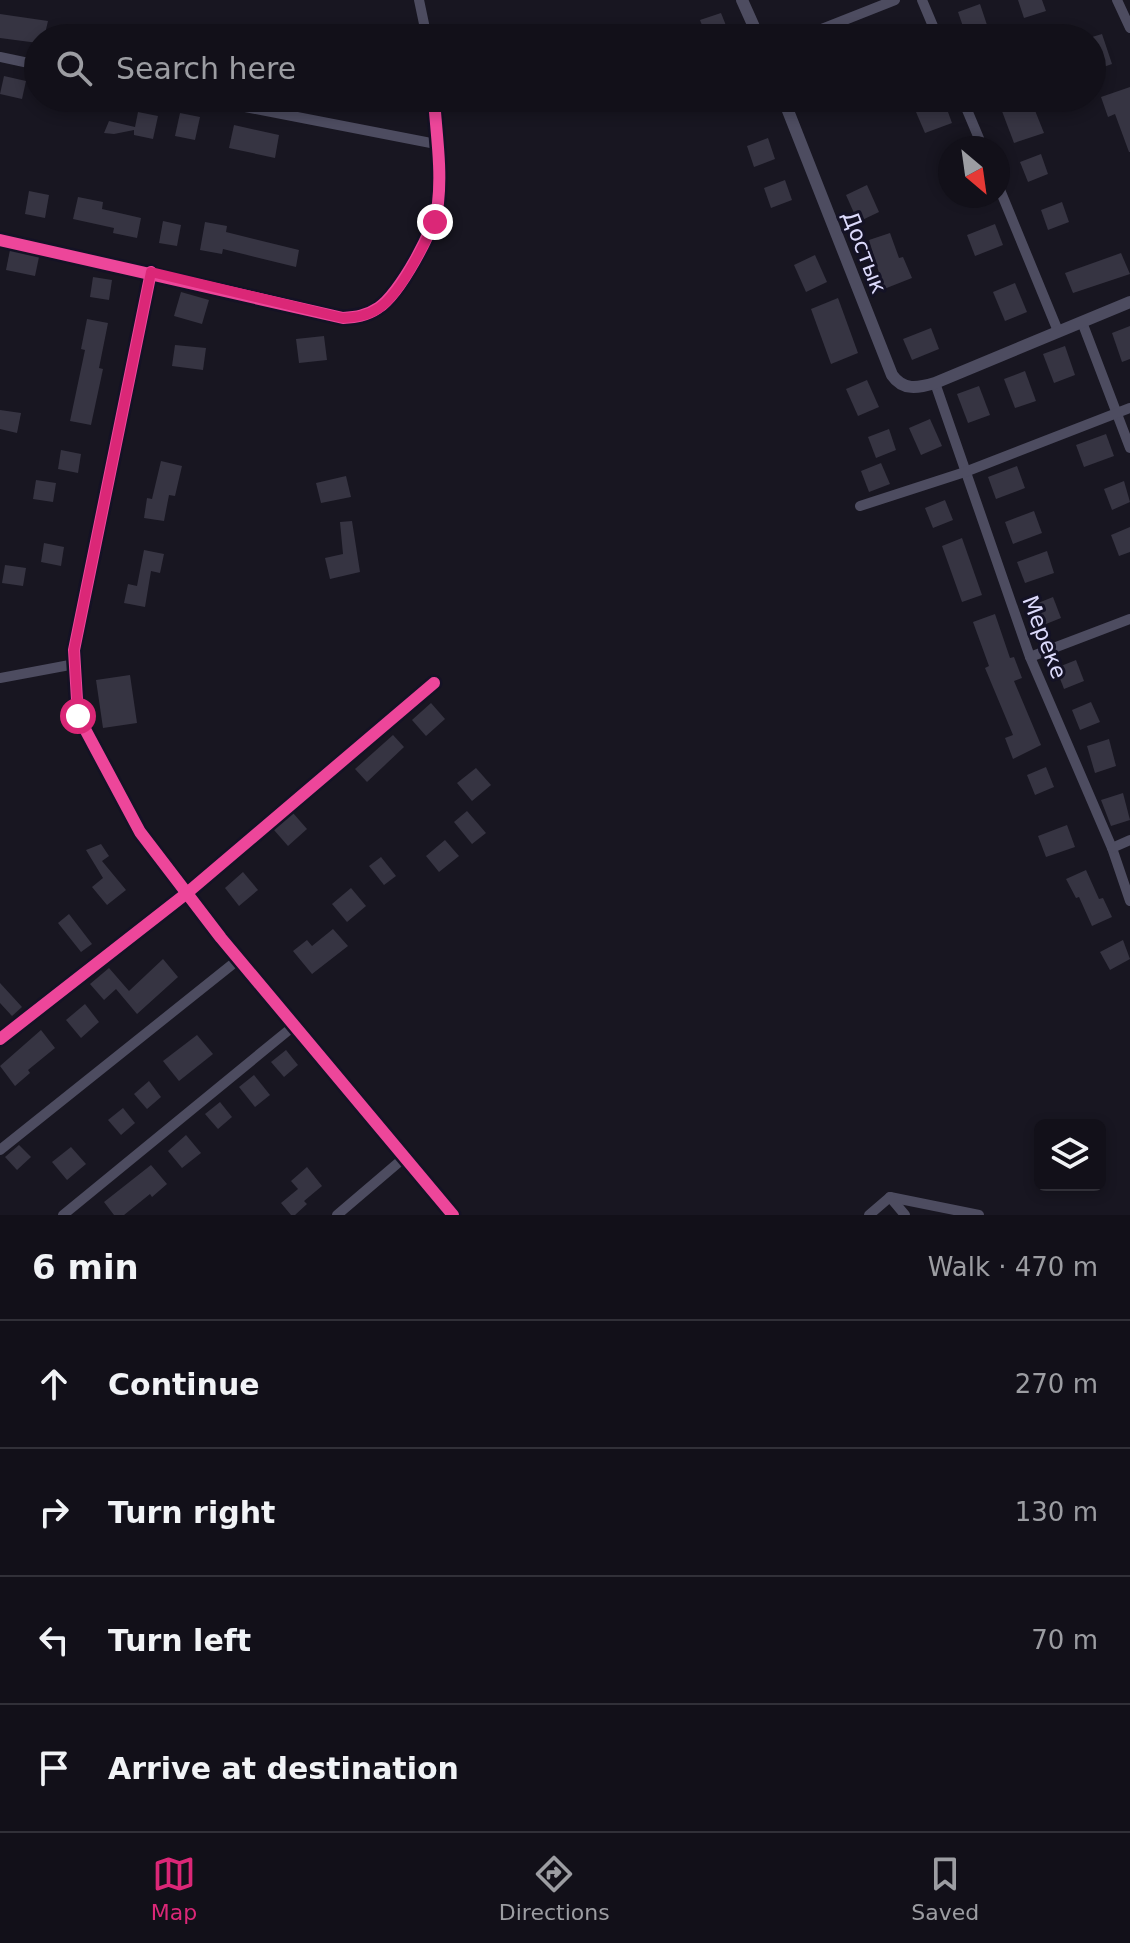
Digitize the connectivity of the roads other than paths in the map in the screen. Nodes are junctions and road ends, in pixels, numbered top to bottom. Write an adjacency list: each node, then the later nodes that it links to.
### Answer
1 (419, 0): 6 (street)
2 (742, 0): 7 (street)
3 (895, 0): 8 (street)
4 (922, 0): 9 (street)
5 (1117, 0): 10 (street)
6 (424, 24)
7 (753, 24)
8 (834, 24)
9 (932, 24)
10 (1130, 28)
11 (0, 57): 12 (street)
12 (24, 62)
13 (271, 112): 18 (street)
14 (435, 112): 18 (street)
15 (789, 112): 25 (street, Достык)
16 (968, 112): 17 (street)
17 (978, 136)
18 (436, 144): 21 (street)
19 (1007, 208): 24 (street)
20 (0, 240): 21 (street)
21 (151, 272): 33 (street)
22 (1130, 302): 23 (street)
23 (1082, 322): 24 (street); 27 (street)
24 (1058, 331): 25 (street)
25 (935, 383): 29 (street, Мереке)
26 (1130, 408): 27 (street)
27 (1117, 413): 28 (street); 29 (street)
28 (1130, 448)
29 (965, 472): 30 (street); 32 (street, Мереке)
30 (860, 506)
31 (1130, 619): 32 (street)
32 (1030, 657): 37 (street, Мереке)
33 (75, 664): 34 (street); 38 (street)
34 (0, 678)
35 (434, 683): 38 (street)
36 (1130, 840): 37 (street)
37 (1112, 848): 39 (street, Мереке)
38 (187, 893): 40 (street); 42 (street)
39 (1130, 901)
40 (239, 959): 41 (street); 43 (street)
41 (295, 1025): 44 (street); 46 (street)
42 (2, 1033)
43 (0, 1150)
44 (405, 1157): 47 (street); 48 (street)
45 (890, 1197): 49 (street); 50 (street); 51 (street)
46 (63, 1215)
47 (337, 1215)
48 (453, 1215)
49 (869, 1215)
50 (905, 1215)
51 (979, 1215)

